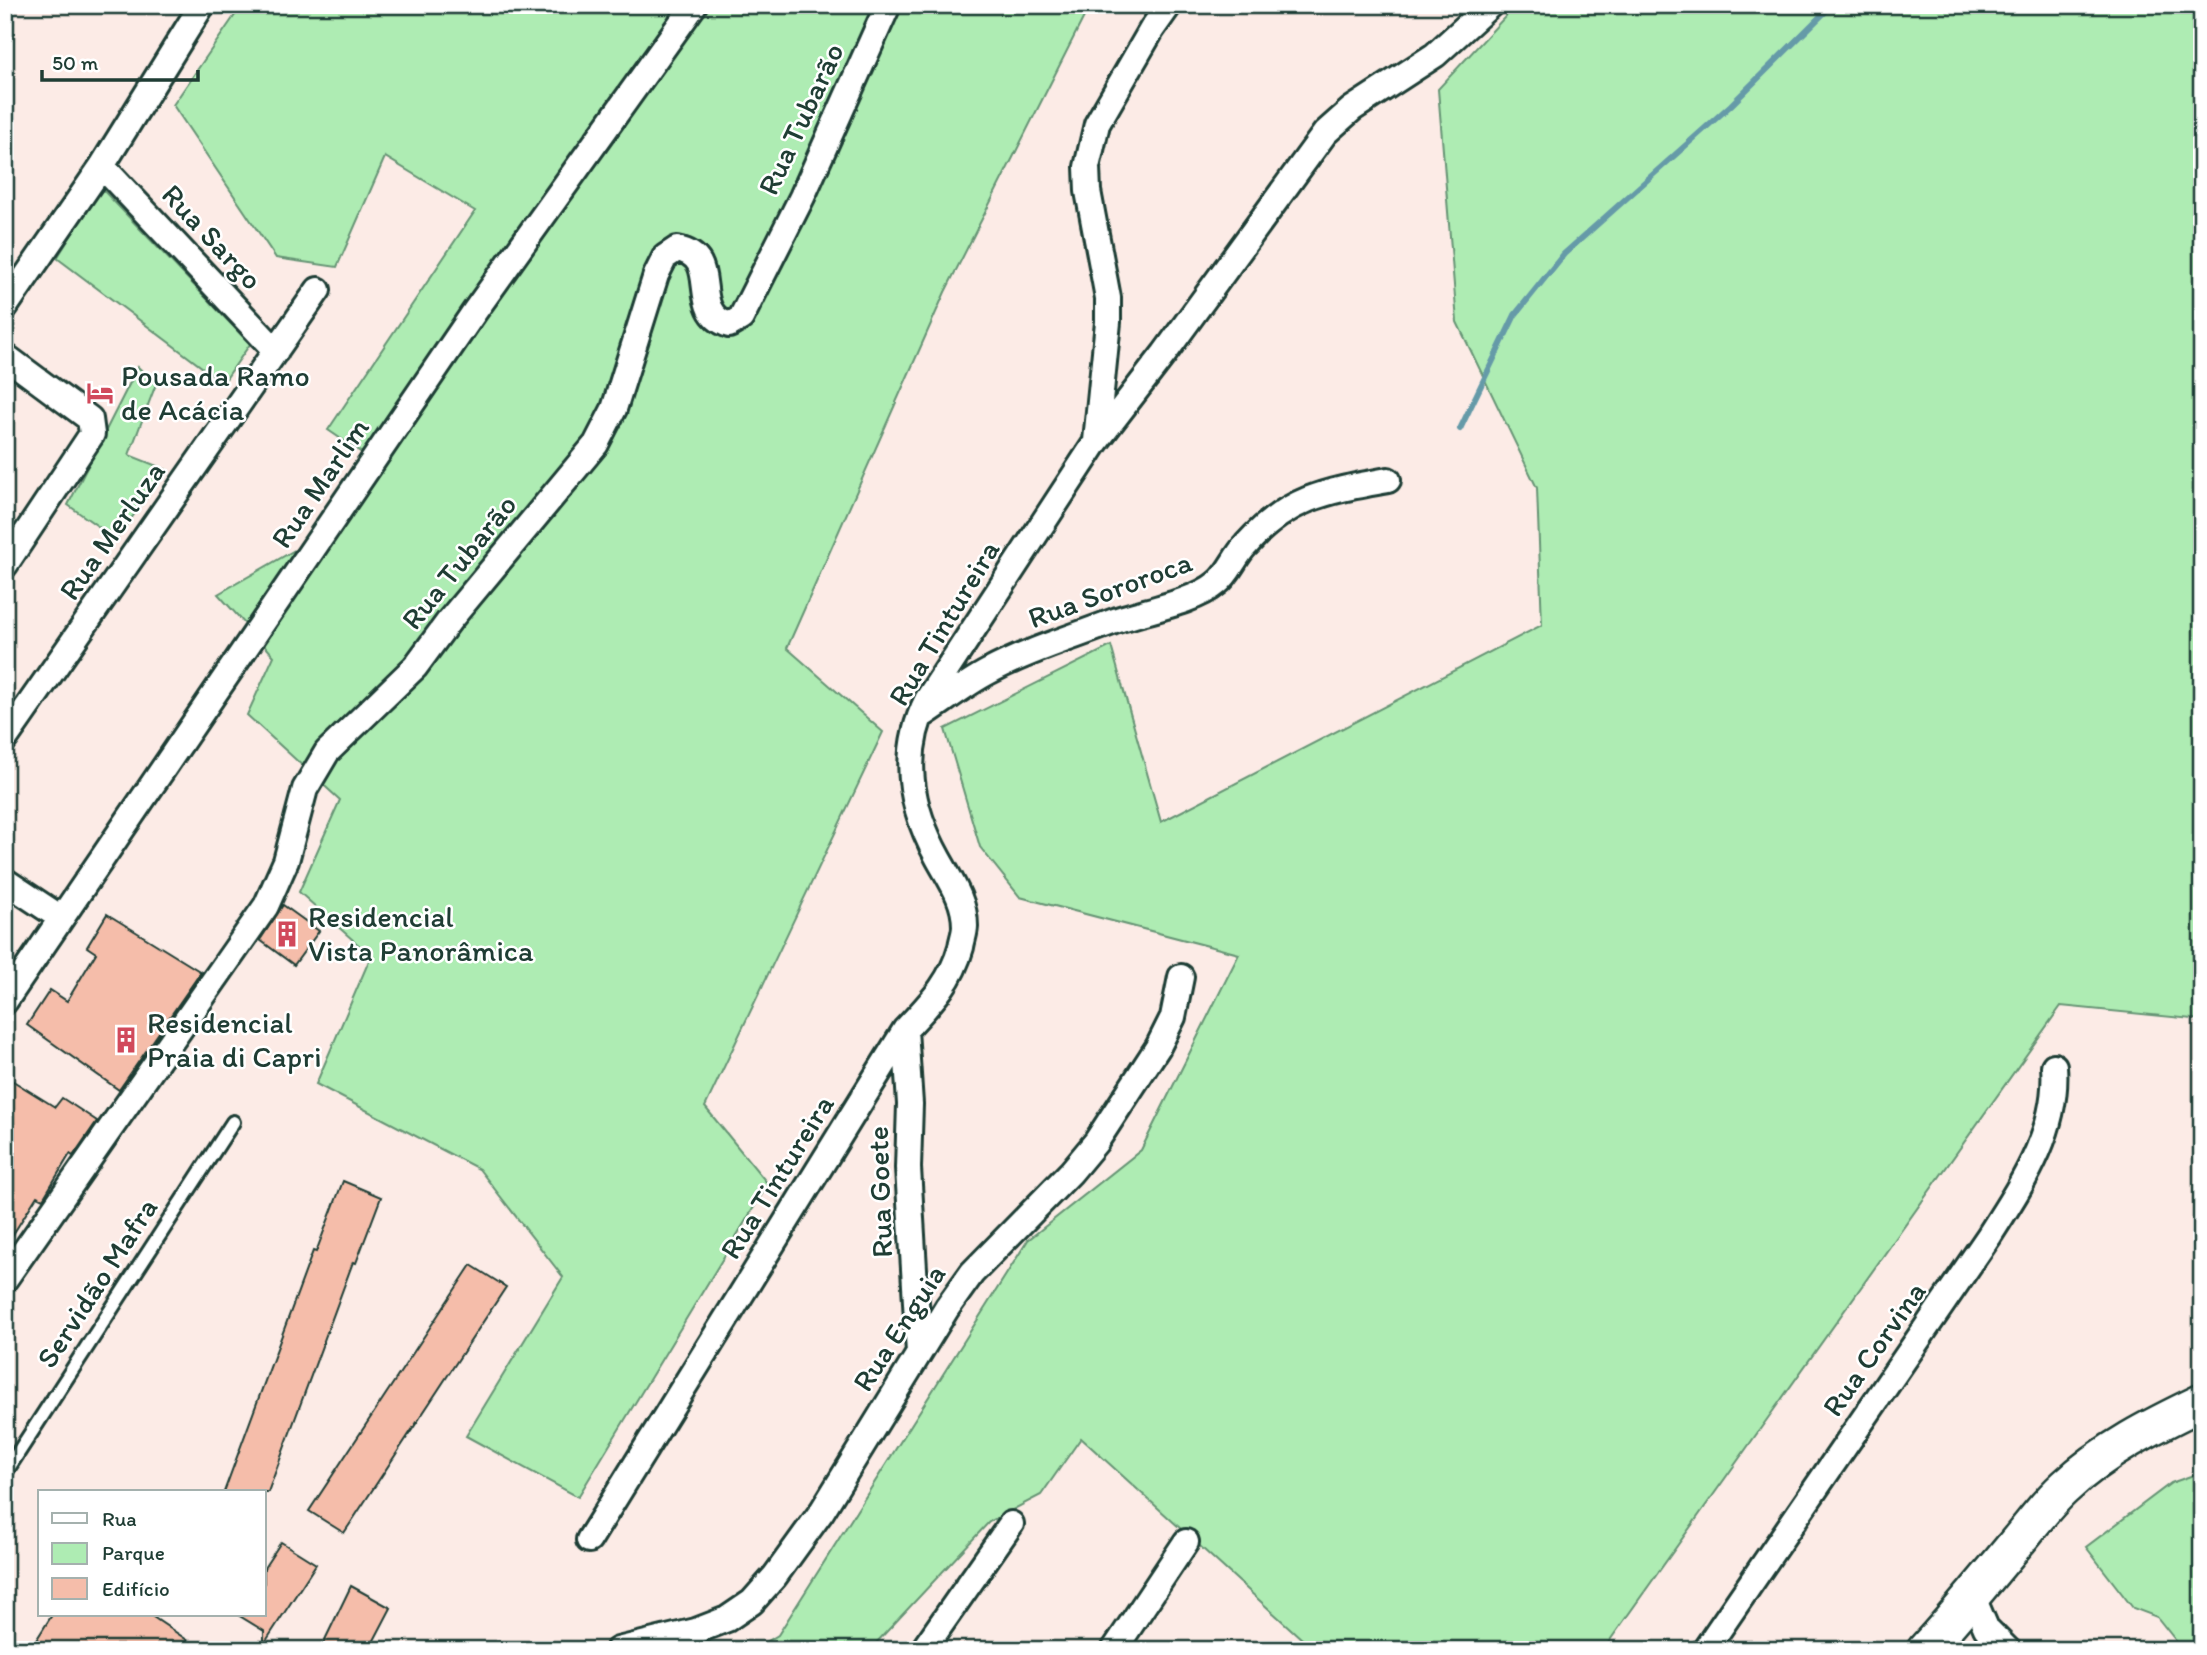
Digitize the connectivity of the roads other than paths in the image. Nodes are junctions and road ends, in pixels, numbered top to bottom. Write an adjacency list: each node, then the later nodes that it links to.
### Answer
1 (202, 5): 6 (street)
2 (694, 5): 17 (street, Rua Marlim)
3 (888, 5): 23 (street, Rua Tubarão)
4 (1169, 5): 11 (street)
5 (1490, 5): 11 (street, Rua Tintureira)
6 (102, 166): 8 (street); 9 (street, Rua Sargo)
7 (318, 290): 9 (street, Rua Merluza)
8 (5, 307)
9 (276, 351): 15 (street, Rua Merluza)
10 (5, 356): 13 (street)
11 (1096, 442): 14 (street, Rua Tintureira)
12 (1388, 480): 14 (street, Rua Sororoca)
13 (5, 565)
14 (918, 719): 20 (street, Rua Tintureira)
15 (5, 739)
16 (5, 881): 17 (street)
17 (61, 918): 19 (street, Rua Marlim)
18 (1181, 977): 24 (street, Rua Enguia)
19 (5, 1002)
20 (905, 1030): 24 (street, Rua Goete); 30 (street, Rua Tintureira)
21 (2054, 1066): 36 (street, Rua Corvina)
22 (233, 1122): 28 (lane, Servidão Mafra)
23 (5, 1279)
24 (919, 1353): 33 (street, Rua Enguia)
25 (2202, 1402): 27 (main road)
26 (2202, 1412): 27 (main road)
27 (2154, 1425): 32 (main road)
28 (5, 1473)
29 (1011, 1524): 34 (street)
30 (589, 1540)
31 (1186, 1542): 35 (street)
32 (1972, 1595): 37 (main road); 38 (street)
33 (618, 1650)
34 (923, 1650)
35 (1114, 1650)
36 (1705, 1650)
37 (1925, 1650)
38 (2008, 1650)

